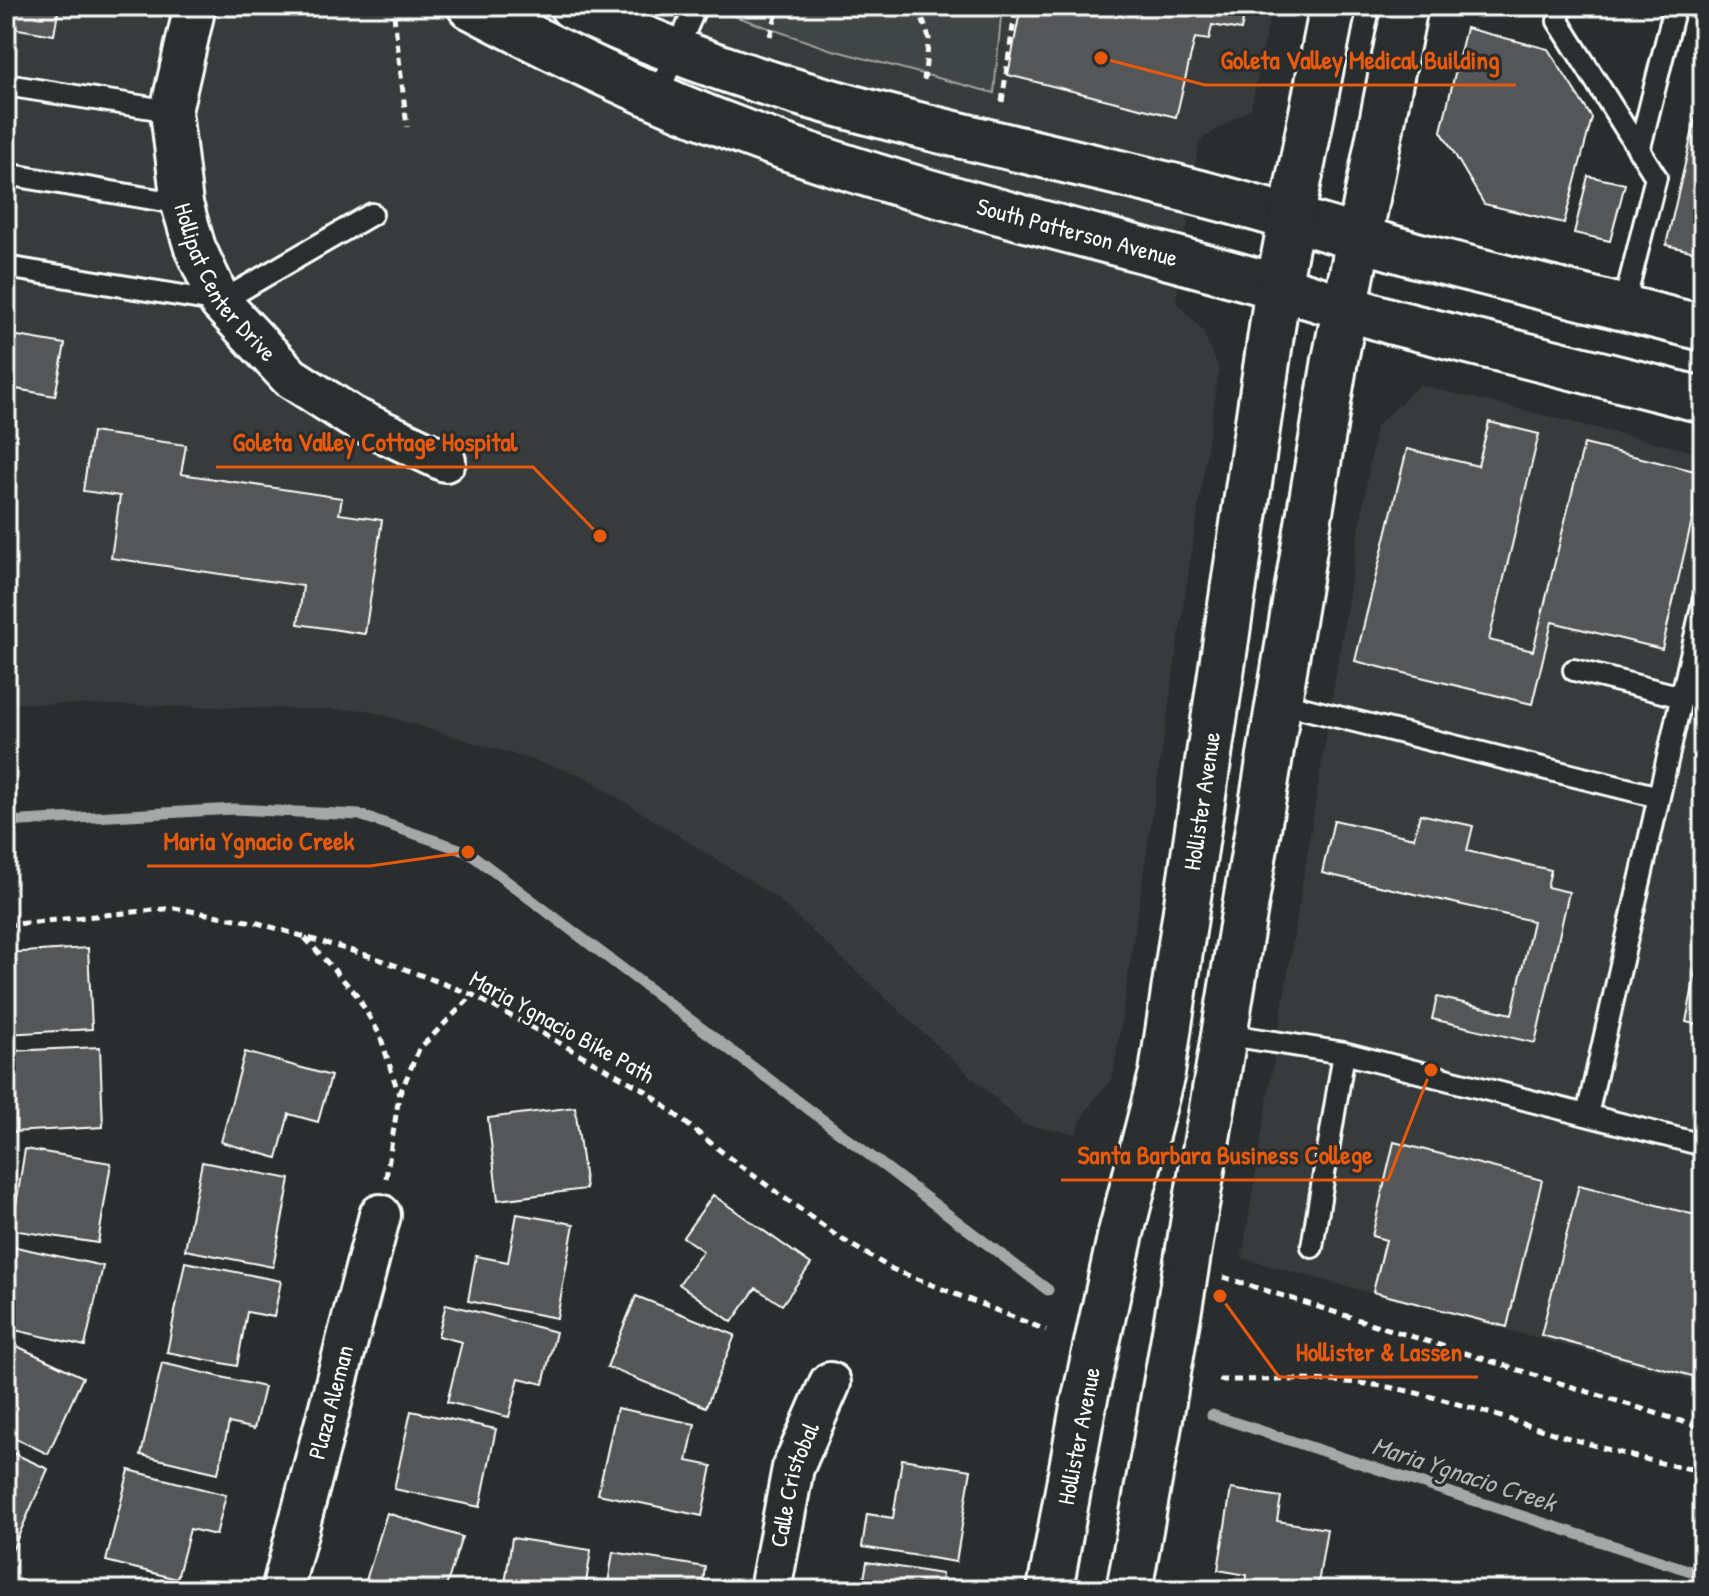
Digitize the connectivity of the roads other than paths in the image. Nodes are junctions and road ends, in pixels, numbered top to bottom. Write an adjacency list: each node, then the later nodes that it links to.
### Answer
1 (195, 6): 12 (street, Hollipat Center Drive)
2 (470, 6): 11 (main road, South Patterson Avenue)
3 (572, 6): 9 (main road)
4 (696, 6): 9 (lane)
5 (1333, 6): 17 (main road, Hollister Avenue)
6 (1405, 6): 18 (main road)
7 (1562, 6): 13 (lane)
8 (1675, 6): 13 (lane)
9 (678, 52): 11 (lane); 17 (main road)
10 (6, 85): 12 (lane)
11 (657, 96): 20 (main road, South Patterson Avenue)
12 (171, 111): 15 (street, Hollipat Center Drive)
13 (1639, 151): 23 (lane)
14 (6, 174): 15 (lane)
15 (182, 204): 21 (street, Hollipat Center Drive)
16 (372, 214): 21 (lane)
17 (1290, 218): 18 (main road); 20 (main road, Hollister Avenue)
18 (1357, 237): 22 (main road); 23 (main road)
19 (6, 267): 21 (lane)
20 (1278, 287): 22 (main road, South Patterson Avenue); 41 (main road, Hollister Avenue, bridge)
21 (220, 302): 26 (street, Hollipat Center Drive)
22 (1345, 306): 25 (main road, South Patterson Avenue); 30 (main road)
23 (1623, 308): 24 (main road)
24 (1703, 328)
25 (1703, 400)
26 (445, 461)
27 (1703, 602): 29 (lane)
28 (1574, 670): 29 (lane)
29 (1682, 697): 31 (lane)
30 (1278, 702): 31 (lane); 32 (main road)
31 (1659, 797): 34 (lane)
32 (1223, 1034): 33 (lane); 42 (main road, bridge)
33 (1344, 1053): 34 (lane); 37 (lane)
34 (1587, 1115): 35 (lane)
35 (1703, 1145)
36 (380, 1215): 39 (street, Plaza Aleman)
37 (1312, 1247)
38 (830, 1383): 40 (street, Calle Cristobal)
39 (282, 1590)
40 (770, 1590)
41 (1050, 1590)
42 (1129, 1590)

